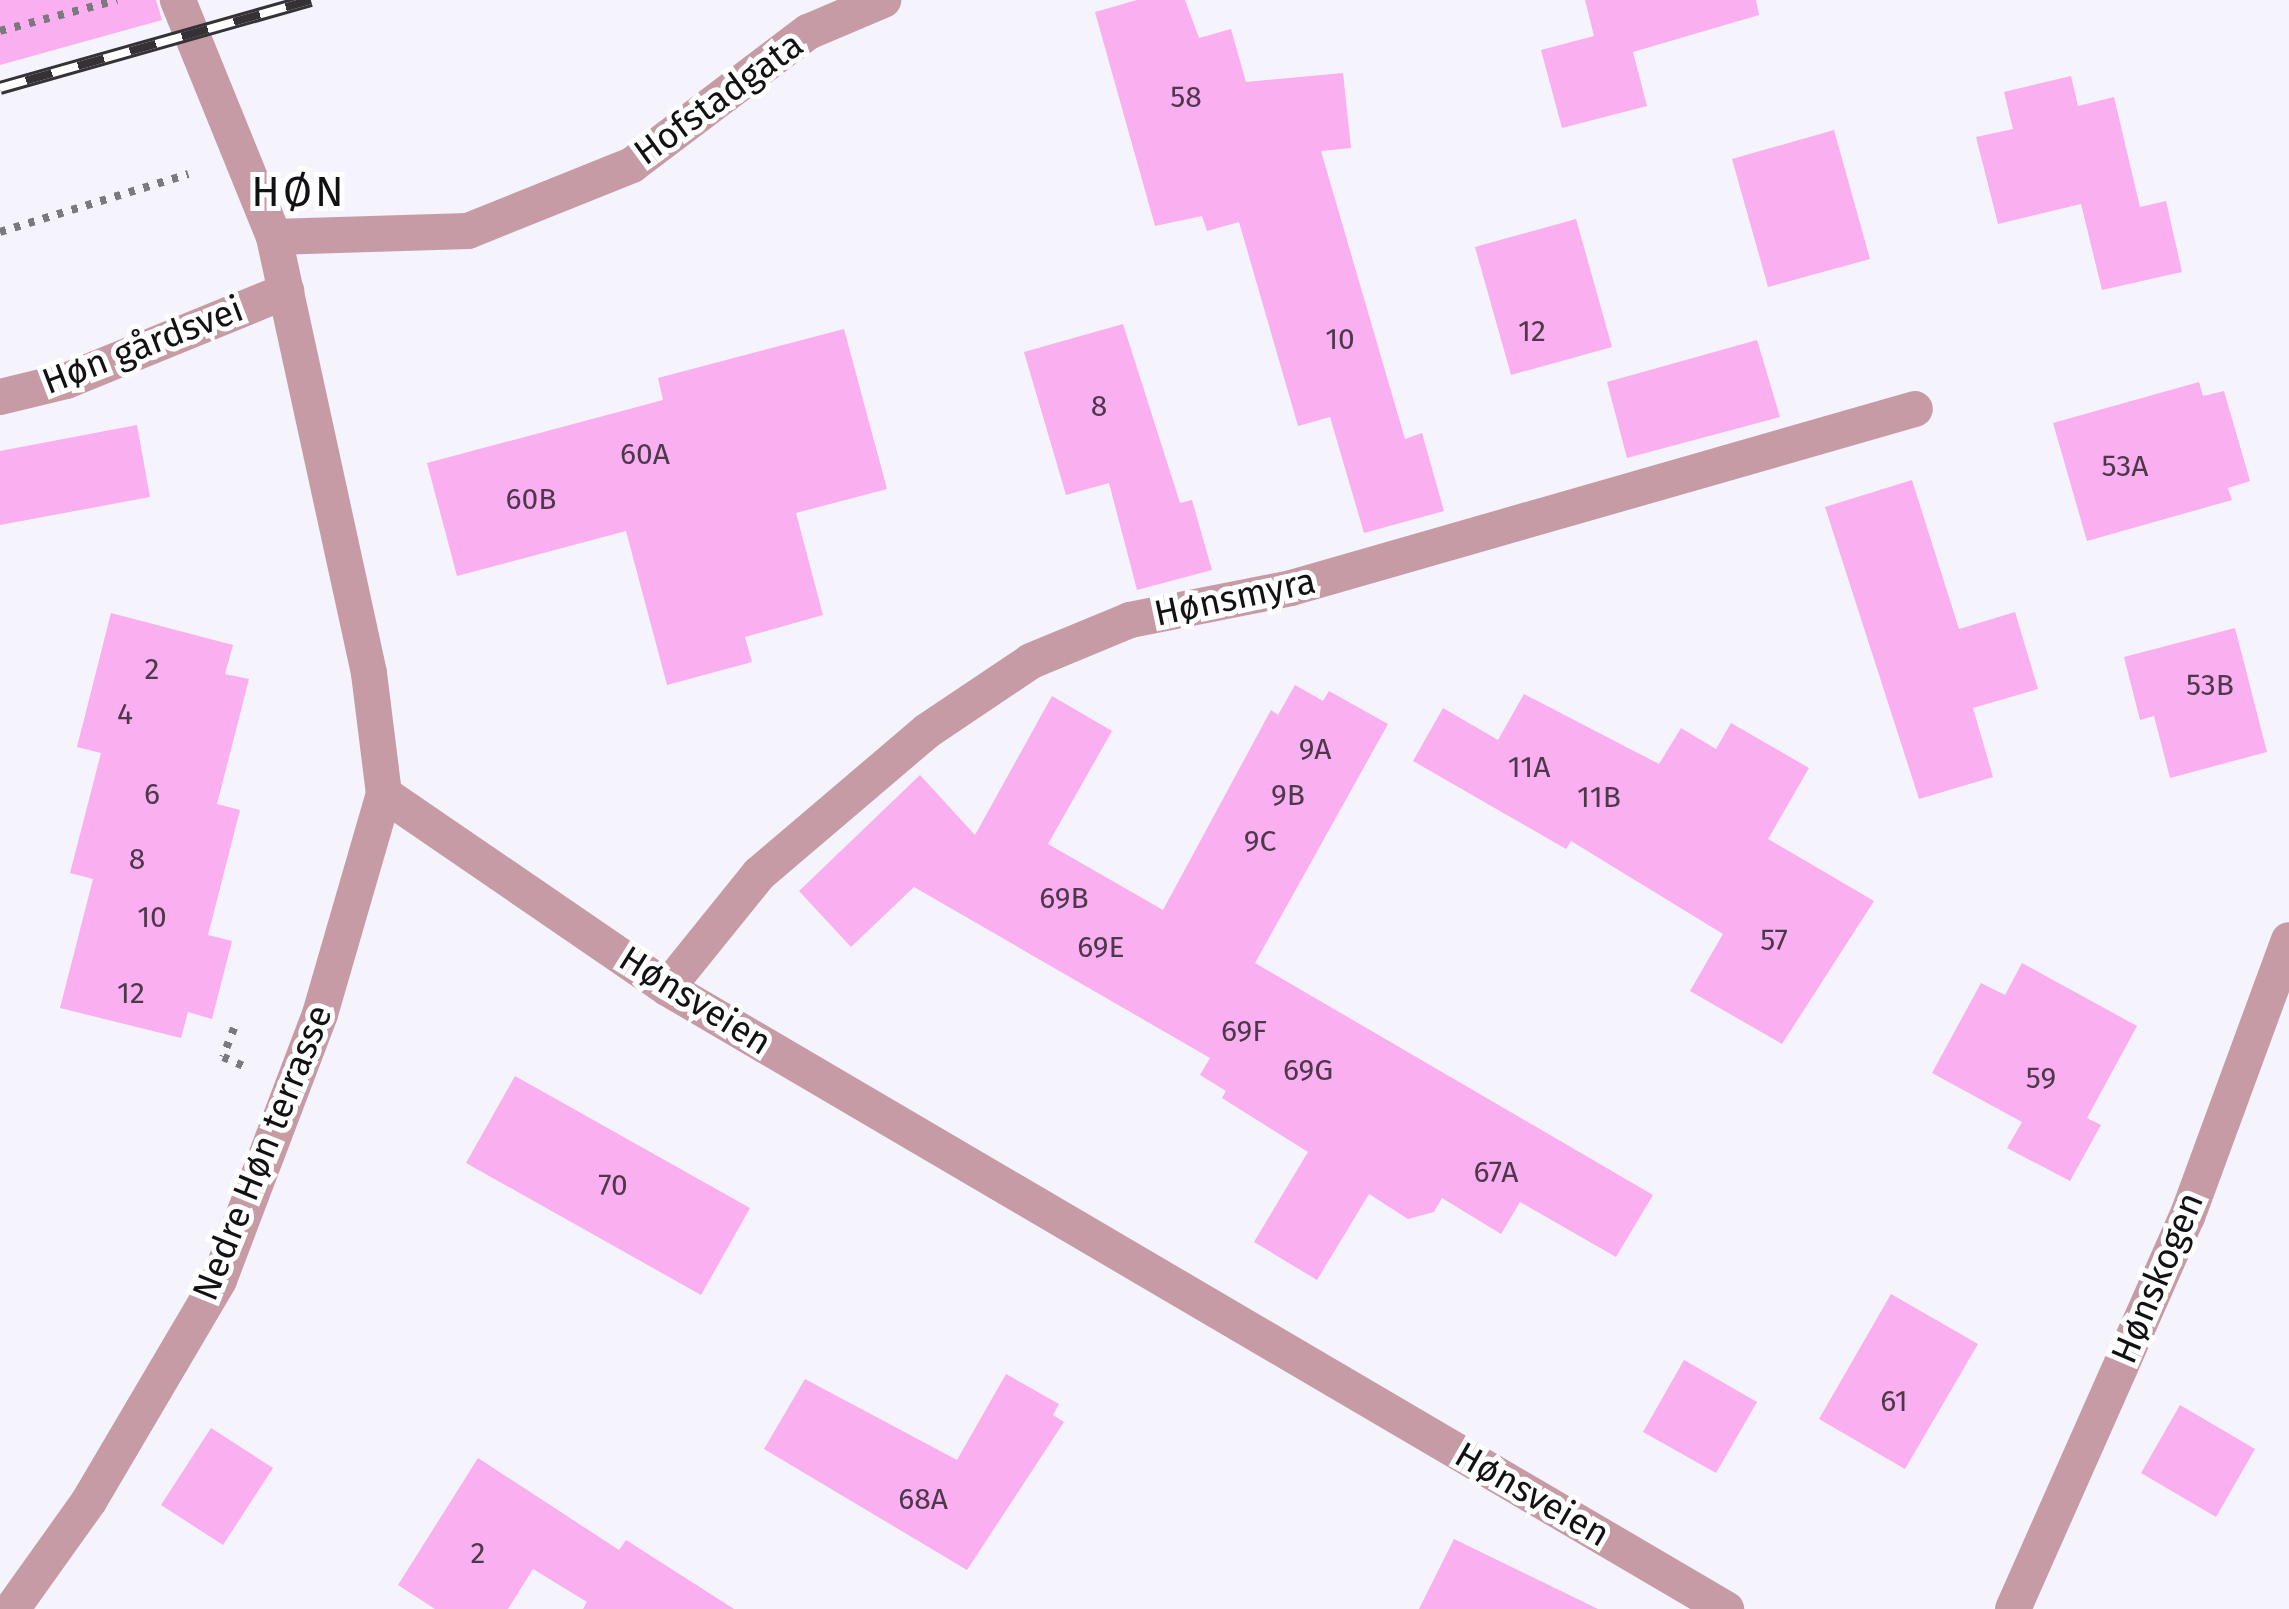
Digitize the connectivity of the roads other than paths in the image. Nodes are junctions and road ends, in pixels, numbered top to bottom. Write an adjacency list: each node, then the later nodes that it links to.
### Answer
1 (178, 0): 3 (street)
2 (883, 0): 3 (street, Hofstadgata)
3 (274, 238): 4 (street)
4 (286, 291): 5 (street, Høn gårdsvei); 7 (street)
5 (0, 397)
6 (1915, 409): 9 (street, Hønsmyra)
7 (384, 794): 9 (street, Hønsveien); 10 (street, Nedre Høn terrasse)
8 (2289, 940): 12 (street, Hønskogen)
9 (667, 988): 11 (street, Hønsveien)
10 (12, 1609)
11 (1726, 1609)
12 (2013, 1609)

